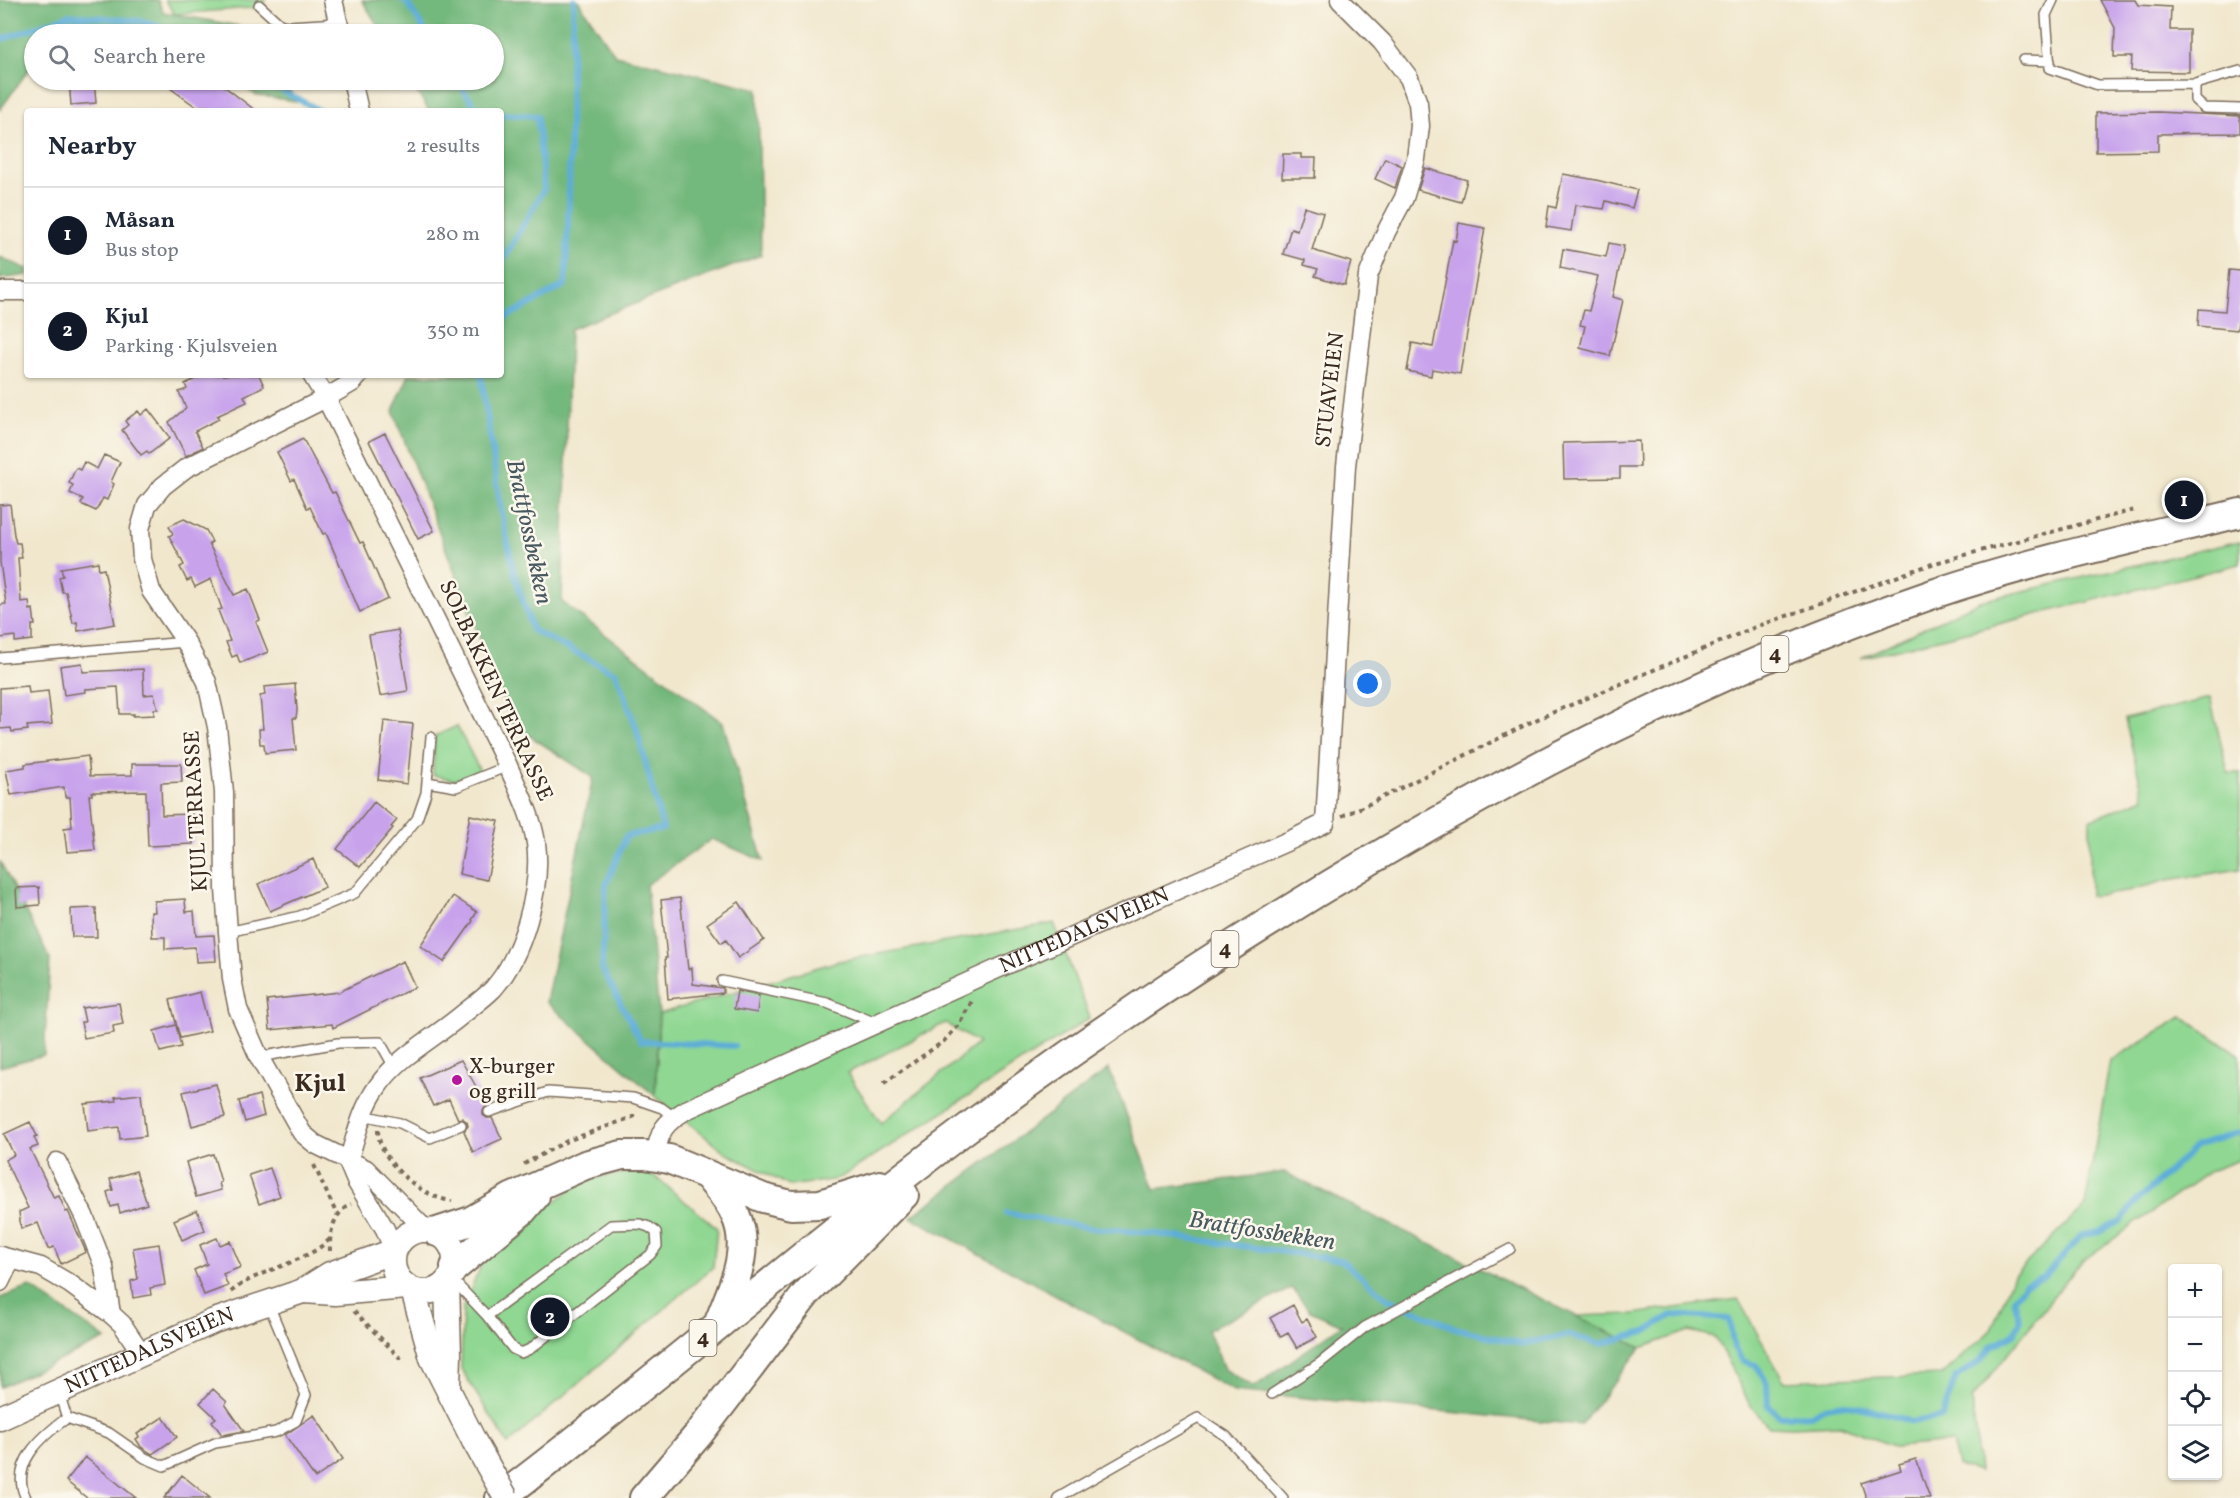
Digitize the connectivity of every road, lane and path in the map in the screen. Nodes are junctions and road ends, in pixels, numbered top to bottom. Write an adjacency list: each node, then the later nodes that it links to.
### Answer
1 (333, 0): 6 (street)
2 (1340, 0): 26 (street, STUAVEIEN)
3 (2053, 0): 8 (lane)
4 (259, 5): 5 (lane)
5 (280, 24)
6 (338, 24)
7 (2024, 60): 8 (lane)
8 (2050, 61): 10 (lane)
9 (2240, 71): 10 (lane)
10 (2195, 84): 13 (lane)
11 (355, 90): 12 (street)
12 (359, 108)
13 (2240, 109)
14 (0, 291): 15 (street)
15 (24, 291)
16 (314, 378): 18 (street, SOLBAKKEN TERRASSE)
17 (356, 378): 18 (street, KJUL TERRASSE)
18 (326, 398): 20 (street, KJUL TERRASSE); 24 (street, SOLBAKKEN TERRASSE)
19 (2240, 513): 37 (highway, 4)
20 (186, 642): 21 (lane); 27 (street, KJUL TERRASSE)
21 (0, 658)
22 (1533, 721): 26 (path)
23 (431, 737): 25 (lane)
24 (508, 766): 25 (lane); 32 (street, SOLBAKKEN TERRASSE)
25 (427, 782): 27 (lane)
26 (1325, 823): 28 (street, NITTEDALSVEIEN)
27 (228, 932): 31 (street, KJUL TERRASSE)
28 (988, 973): 30 (street, NITTEDALSVEIEN); 33 (path)
29 (723, 981): 30 (lane)
30 (876, 1023): 35 (street, NITTEDALSVEIEN)
31 (259, 1057): 32 (lane); 39 (street, KJUL TERRASSE)
32 (394, 1067): 36 (street, SOLBAKKEN TERRASSE)
33 (884, 1083)
34 (489, 1112): 35 (lane)
35 (668, 1112): 40 (street); 43 (path)
36 (370, 1116): 38 (lane); 42 (street, SOLBAKKEN TERRASSE); 47 (path)
37 (977, 1120): 45 (highway, 4); 76 (highway, 4)
38 (461, 1125)
39 (307, 1138): 42 (street, KJUL TERRASSE); 49 (path)
40 (655, 1156): 44 (highway, 4); 46 (highway, 4)
41 (57, 1162): 62 (street)
42 (348, 1162): 50 (street, KJUL TERRASSE); 53 (street)
43 (519, 1167)
44 (708, 1176): 45 (highway, 4); 65 (highway, 4)
45 (905, 1176): 65 (highway, 4)
46 (543, 1185): 50 (highway, 4); 56 (highway, 4)
47 (459, 1201)
48 (355, 1203): 49 (path)
49 (337, 1215): 51 (path)
50 (431, 1230): 53 (main road); 56 (main road)
51 (330, 1239): 55 (path); 64 (path)
52 (1510, 1249): 70 (lane)
53 (394, 1251): 58 (main road); 59 (main road, NITTEDALSVEIEN)
54 (5, 1258): 57 (street); 62 (street)
55 (333, 1261)
56 (451, 1275): 58 (main road); 63 (lane); 68 (main road)
57 (0, 1282)
58 (410, 1289): 59 (main road, NITTEDALSVEIEN); 68 (main road)
59 (303, 1291): 60 (main road, NITTEDALSVEIEN)
60 (268, 1301): 64 (main road, NITTEDALSVEIEN); 72 (lane)
61 (351, 1306): 67 (path)
62 (111, 1314): 66 (street)
63 (487, 1316): 63 (lane)
64 (214, 1321): 66 (main road, NITTEDALSVEIEN)
65 (718, 1326): 74 (highway, 4)
66 (142, 1354): 69 (main road, NITTEDALSVEIEN)
67 (404, 1362)
68 (448, 1386): 75 (main road, bridge)
69 (58, 1391): 71 (main road, NITTEDALSVEIEN); 72 (lane)
70 (1272, 1394)
71 (0, 1418)
72 (67, 1418): 73 (lane)
73 (26, 1498)
74 (500, 1498)
75 (506, 1498)
76 (644, 1498)
77 (1058, 1498): 78 (lane)
78 (1283, 1498)

